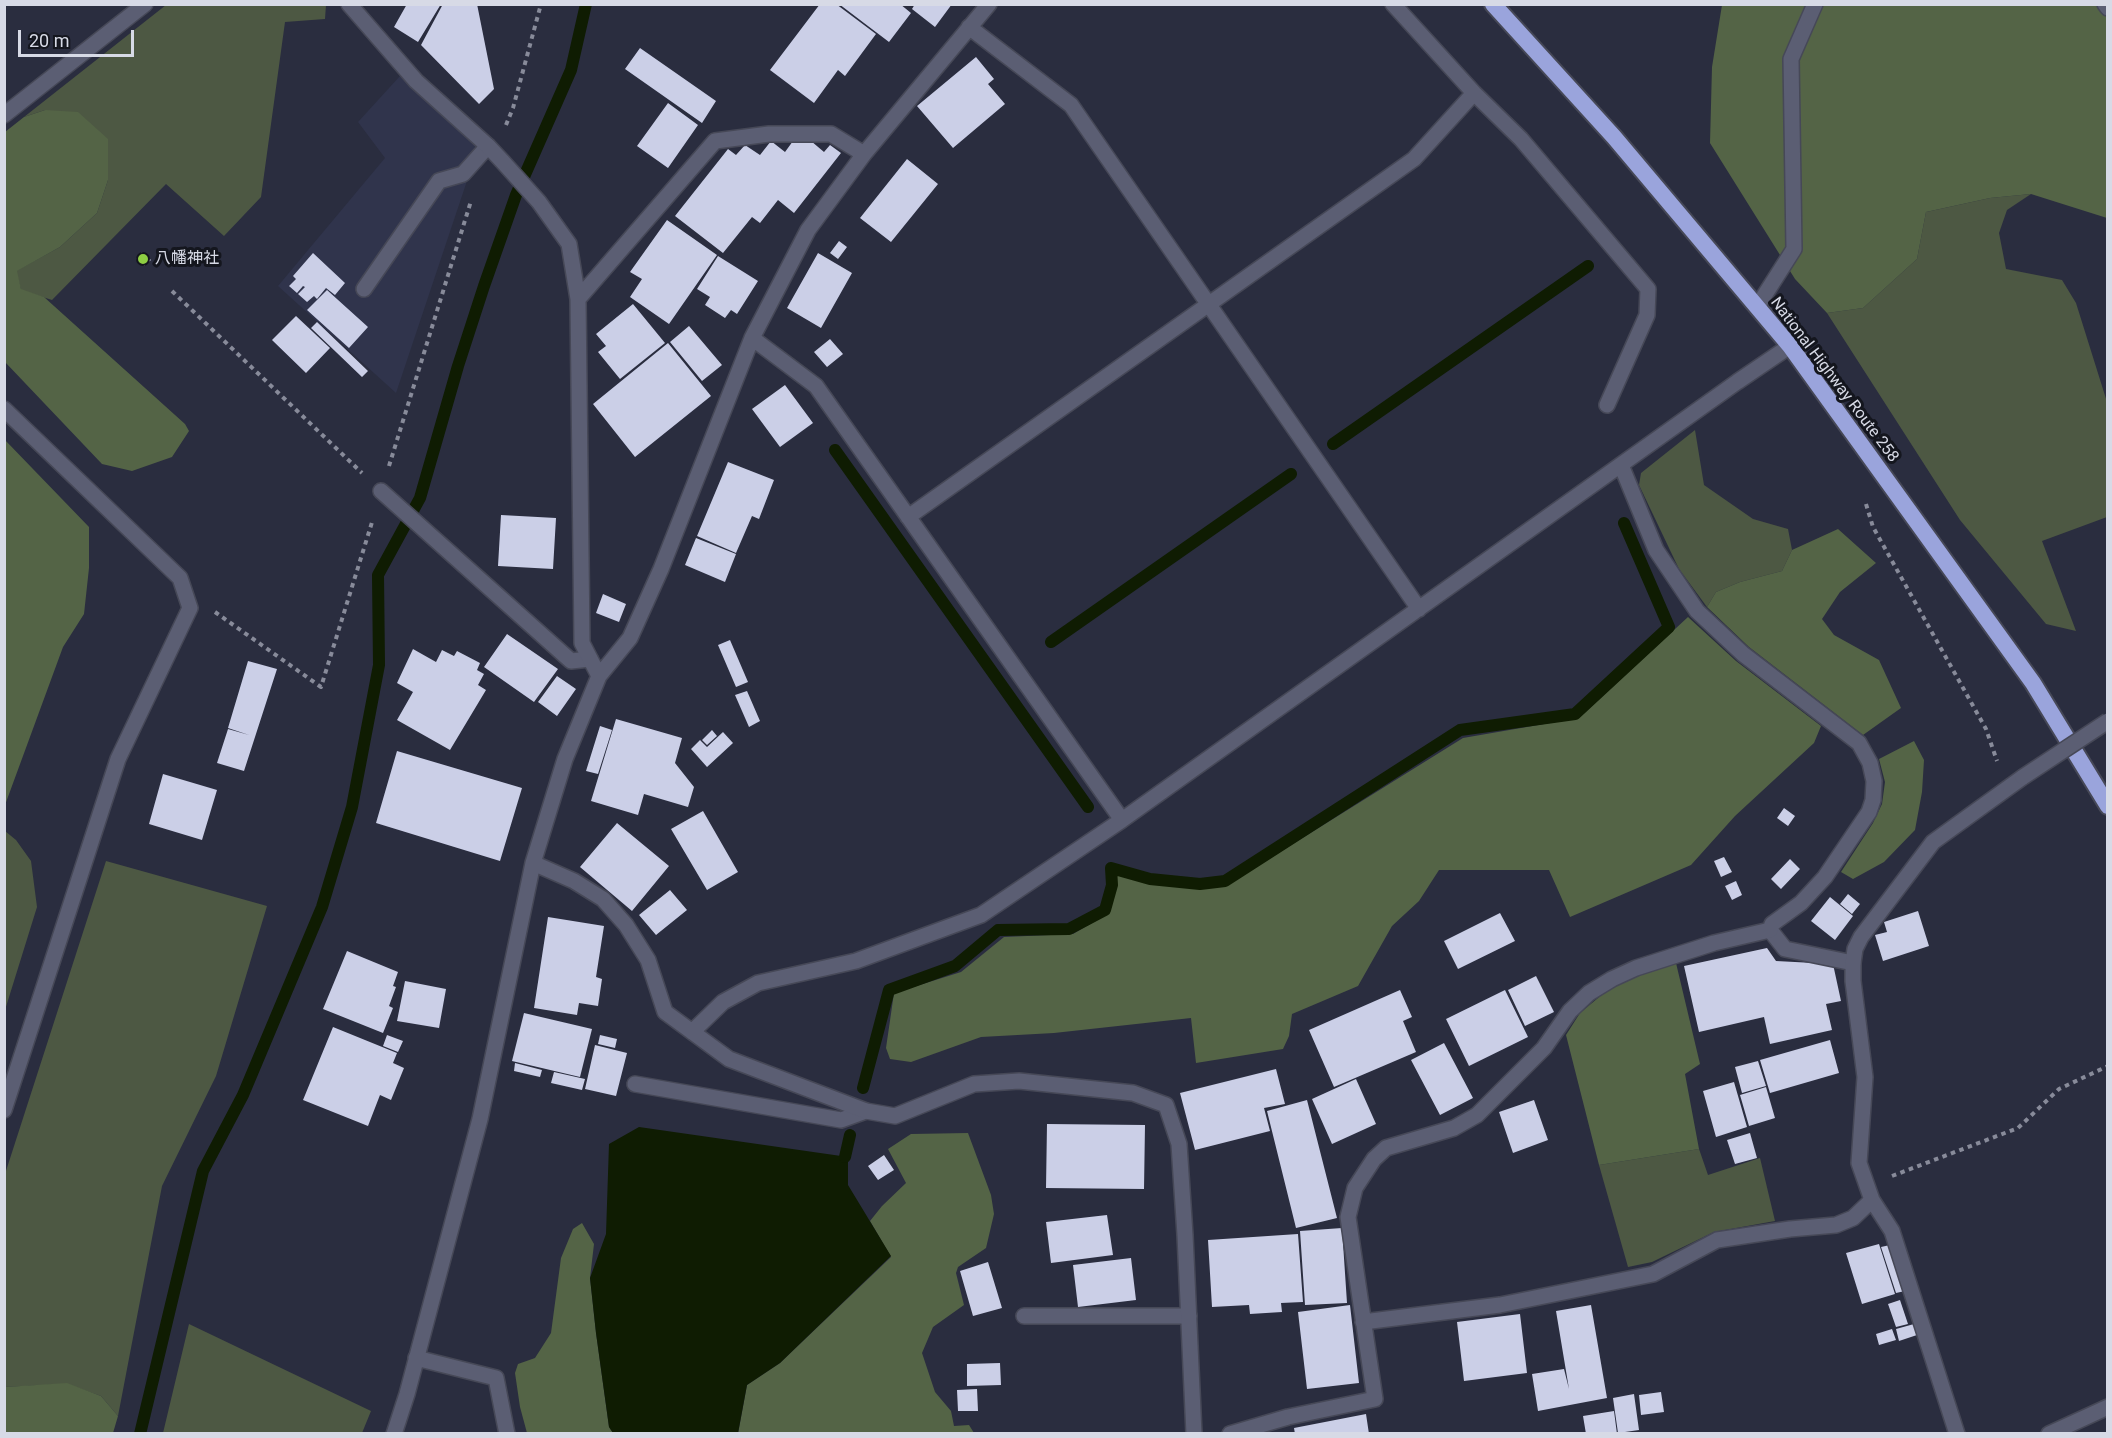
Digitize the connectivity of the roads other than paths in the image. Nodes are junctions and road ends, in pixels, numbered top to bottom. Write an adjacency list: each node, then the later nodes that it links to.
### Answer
1 (145, 4): 9 (street)
2 (349, 4): 10 (street)
3 (989, 4): 7 (street)
4 (1393, 4): 8 (street)
5 (1493, 4): 15 (highway, National Highway Route 258)
6 (1815, 4): 15 (street)
7 (969, 27): 11 (street); 14 (street)
8 (1474, 93): 14 (street); 18 (street)
9 (4, 115)
10 (488, 146): 12 (street); 13 (street)
11 (864, 154): 13 (street); 16 (street)
12 (364, 289)
13 (578, 299): 24 (street)
14 (1208, 304): 22 (street); 23 (street)
15 (1756, 307): 17 (highway, National Highway Route 258)
16 (752, 338): 22 (street); 25 (street)
17 (1790, 346): 20 (street); 27 (highway, National Highway Route 258)
18 (1607, 405)
19 (4, 409): 34 (street)
20 (1621, 465): 23 (street); 30 (street)
21 (387, 496): 24 (street)
22 (908, 517): 28 (street)
23 (1419, 609): 28 (street)
24 (590, 659): 25 (street)
25 (599, 676): 29 (street)
26 (2108, 721): 31 (street, bridge)
27 (2108, 806)
28 (1122, 820): 32 (street)
29 (533, 863): 32 (street); 40 (street)
30 (1770, 930): 31 (street); 39 (street)
31 (1853, 963): 36 (street)
32 (692, 1032): 35 (street)
33 (635, 1084): 35 (street)
34 (4, 1110)
35 (866, 1111): 38 (street)
36 (1870, 1192): 39 (street); 46 (street)
37 (1024, 1316): 38 (street)
38 (1189, 1316): 44 (street)
39 (1363, 1322): 45 (street)
40 (416, 1358): 42 (street); 43 (street)
41 (2108, 1407): 47 (street)
42 (394, 1434)
43 (507, 1434)
44 (1194, 1434)
45 (1230, 1434)
46 (1958, 1434)
47 (2049, 1434)

